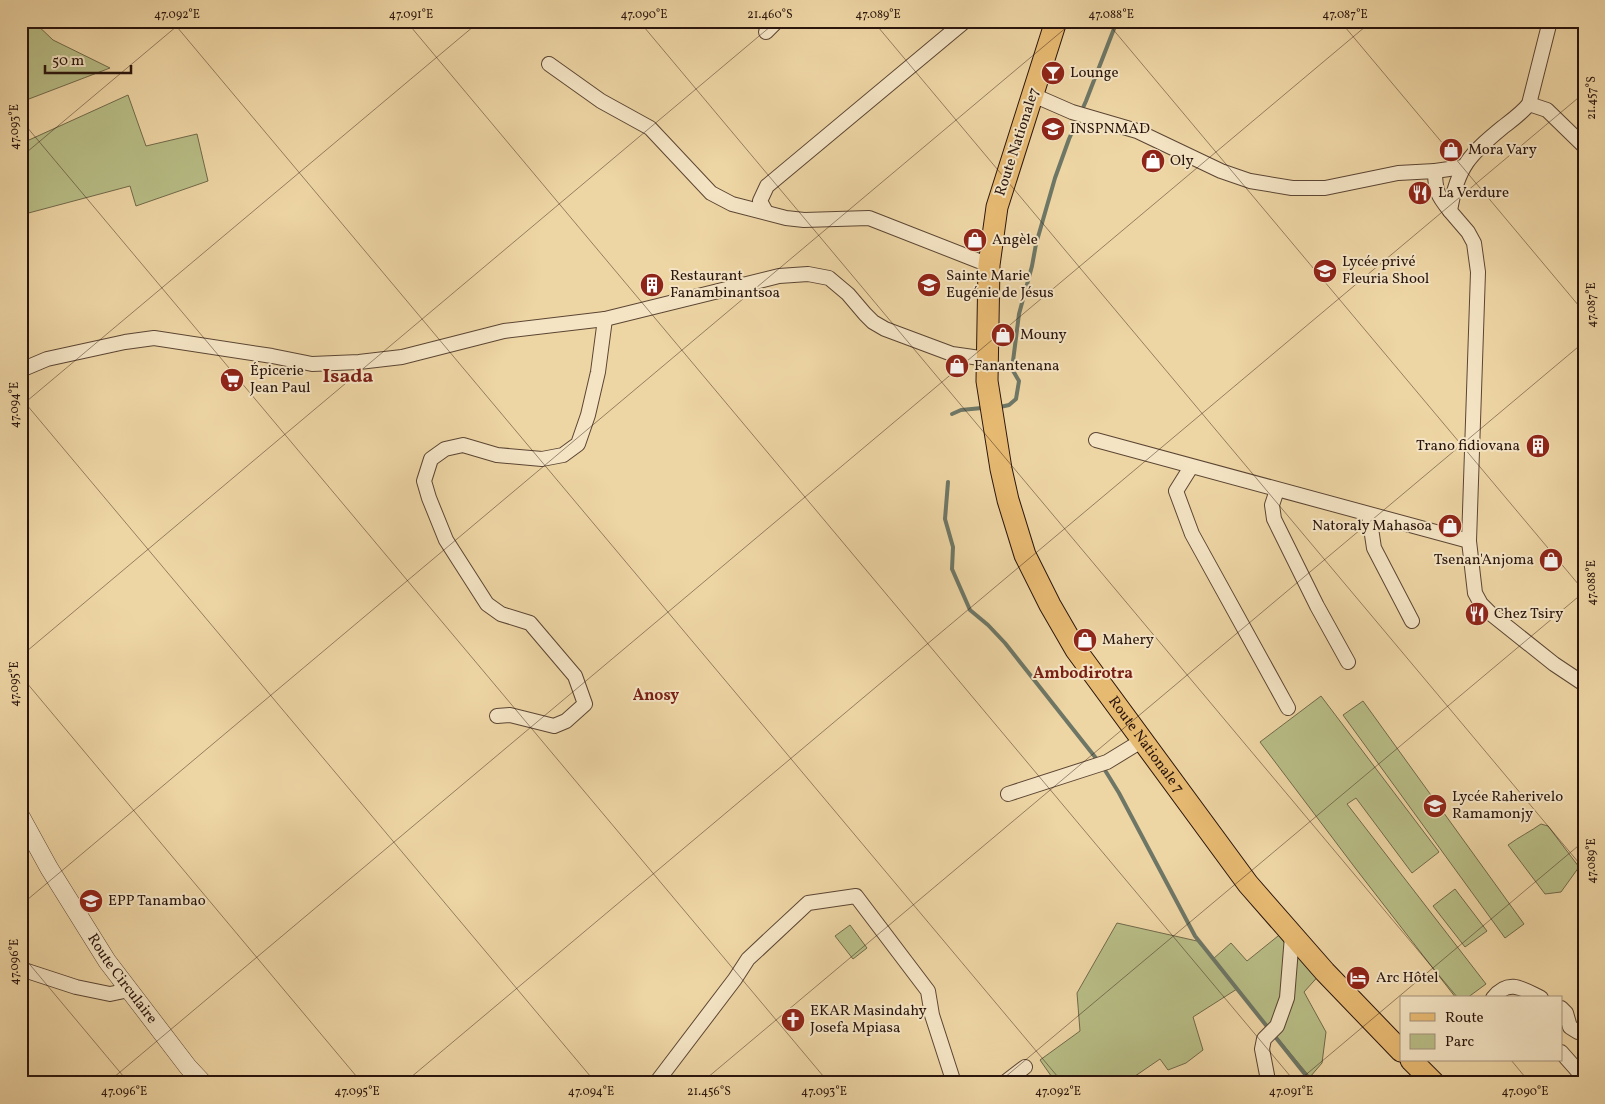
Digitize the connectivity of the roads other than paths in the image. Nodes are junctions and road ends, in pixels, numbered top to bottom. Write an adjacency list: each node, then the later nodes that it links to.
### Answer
1 (777, 21): 5 (street)
2 (965, 21): 13 (street)
3 (1056, 21): 7 (main road, Route Nationale7)
4 (1550, 21): 8 (street)
5 (766, 32)
6 (549, 64): 13 (street)
7 (1032, 95): 11 (street); 14 (main road, Route Nationale7)
8 (1529, 104): 9 (street); 10 (street)
9 (1584, 146)
10 (1463, 167): 11 (street); 12 (street)
11 (1435, 171): 12 (street)
12 (1450, 211): 22 (street)
13 (766, 212): 14 (street)
14 (988, 265): 16 (main road, Route Nationale 7)
15 (606, 319): 16 (street); 17 (street); 27 (street)
16 (987, 359): 28 (main road, Route Nationale 7)
17 (21, 370)
18 (1096, 440): 19 (street)
19 (1191, 466): 20 (street); 26 (street)
20 (1277, 490): 21 (street); 24 (street)
21 (1368, 516): 22 (street); 23 (street)
22 (1469, 542): 25 (street)
23 (1412, 621)
24 (1348, 662)
25 (1584, 684)
26 (1288, 708)
27 (497, 716)
28 (1143, 740): 29 (street); 31 (main road, Route Nationale 7)
29 (1008, 794)
30 (21, 817): 33 (street, Route Circulaire)
31 (1292, 936): 38 (main road, Route Nationale 7); 42 (street)
32 (21, 969): 33 (street)
33 (129, 990): 45 (street, Route Circulaire)
34 (1495, 996): 35 (street)
35 (1537, 996)
36 (1562, 1009): 37 (street)
37 (1578, 1031): 39 (street)
38 (1400, 1050)
39 (1562, 1052): 43 (street)
40 (1413, 1062): 48 (main road)
41 (1026, 1068): 44 (street)
42 (1267, 1075)
43 (1584, 1078)
44 (1009, 1081)
45 (203, 1083)
46 (656, 1083): 47 (street)
47 (954, 1083)
48 (1434, 1083)

